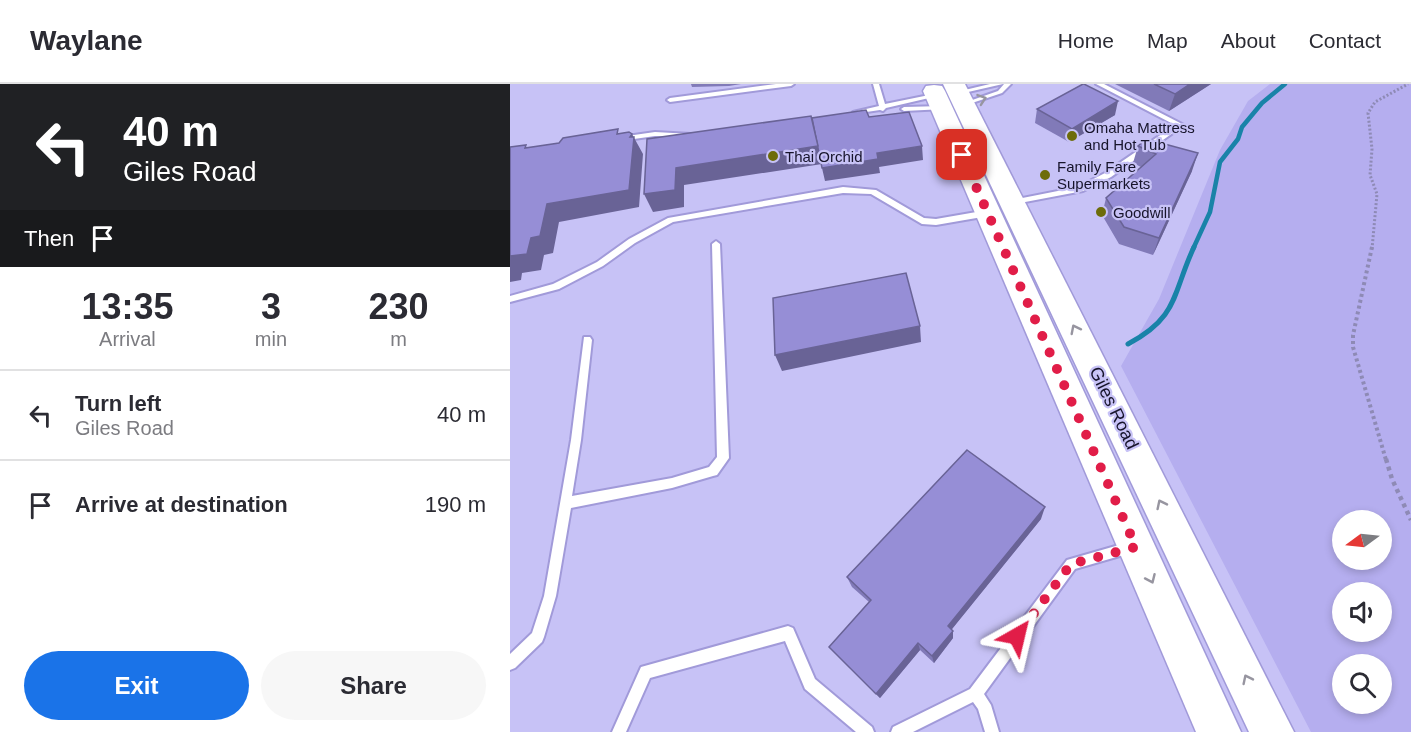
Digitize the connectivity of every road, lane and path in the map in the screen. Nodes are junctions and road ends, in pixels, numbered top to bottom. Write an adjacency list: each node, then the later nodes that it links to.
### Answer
1 (791, 84): 8 (lane)
2 (876, 84): 9 (lane)
3 (1000, 84): 7 (lane)
4 (1008, 84): 7 (lane, one-way to 4)
5 (1099, 84): 13 (lane)
6 (1408, 84): 18 (path)
7 (948, 95): 9 (lane); 9 (lane); 13 (main road, Giles Road)
8 (669, 100)
9 (883, 109): 10 (lane)
10 (846, 115)
11 (701, 137): 12 (lane)
12 (606, 141)
13 (1003, 209): 15 (lane); 19 (main road, Giles Road); 27 (main road, Giles Road, one-way to 13)
14 (716, 244): 17 (lane)
15 (510, 299)
16 (587, 340): 17 (lane)
17 (566, 502): 20 (lane)
18 (1411, 520)
19 (1136, 547): 21 (lane); 26 (main road, Giles Road, one-way to 26)
20 (510, 663)
21 (975, 694): 24 (lane); 25 (lane)
22 (619, 732): 23 (lane)
23 (867, 732)
24 (898, 732)
25 (992, 732)
26 (1219, 732)
27 (1272, 732)

